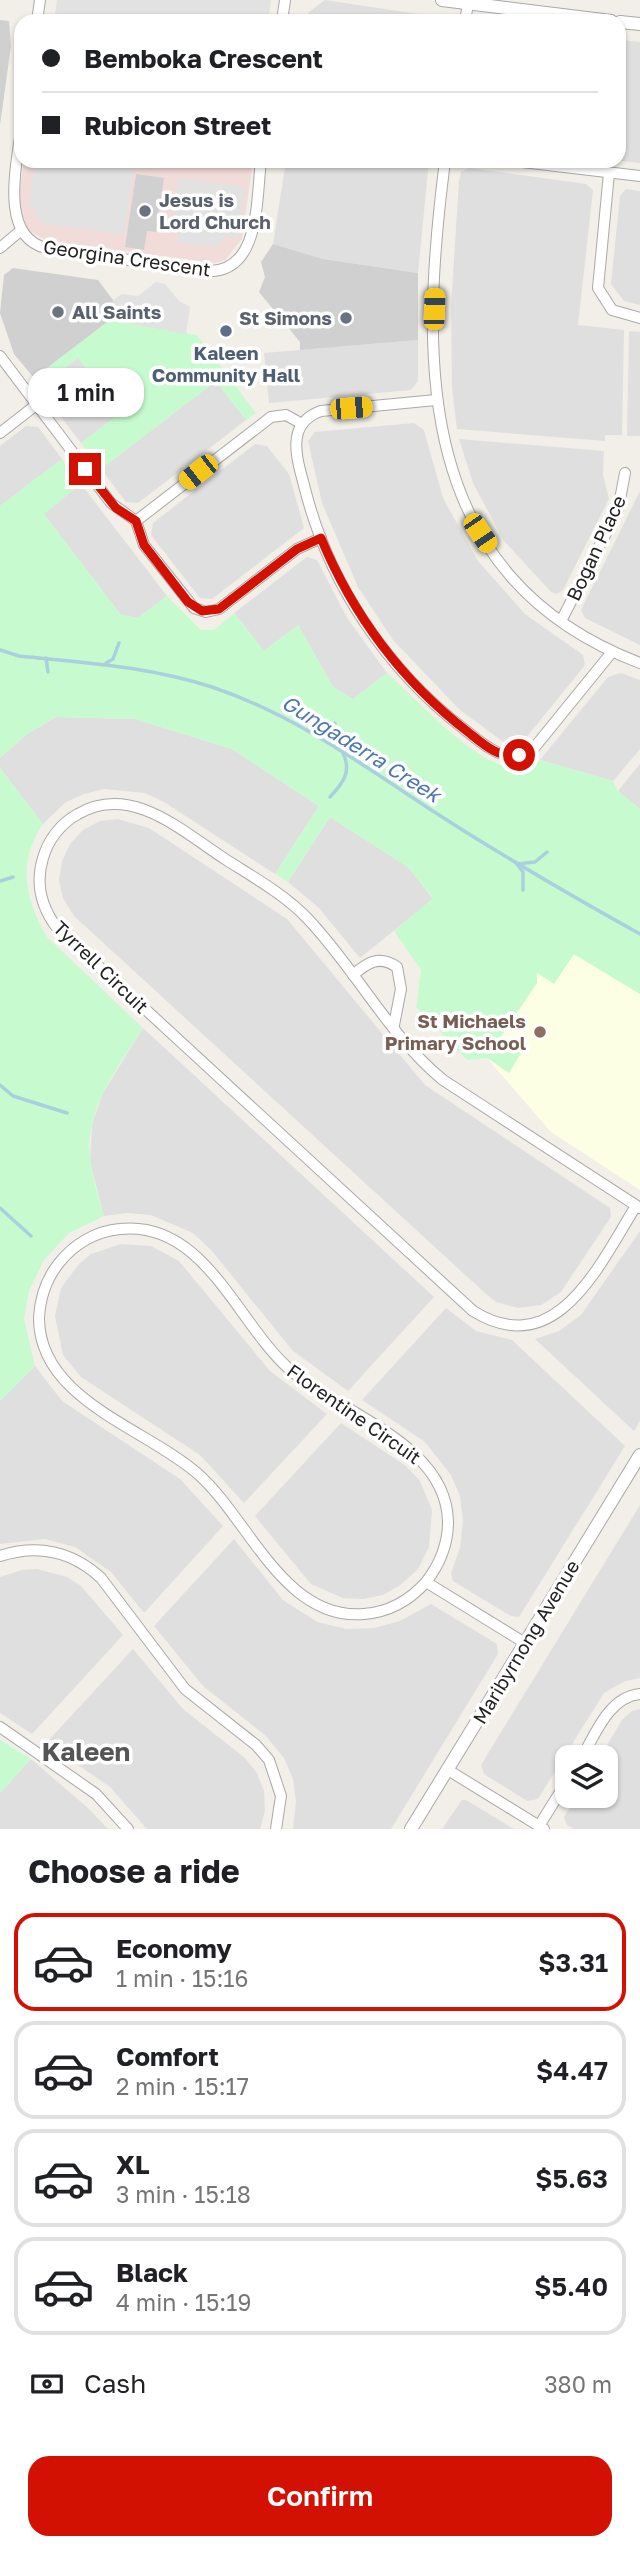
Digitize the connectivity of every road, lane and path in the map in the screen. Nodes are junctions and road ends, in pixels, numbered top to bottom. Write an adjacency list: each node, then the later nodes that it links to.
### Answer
1 (442, 0): 2 (street)
2 (468, 4): 3 (street); 4 (street)
3 (466, 14)
4 (552, 14)
5 (16, 168): 11 (street, Georgina Crescent)
6 (260, 168): 11 (street, Georgina Crescent)
7 (444, 168): 15 (street)
8 (569, 168): 9 (street)
9 (609, 173): 10 (street); 13 (street)
10 (640, 177)
11 (19, 232): 12 (street)
12 (0, 248)
13 (640, 318)
14 (0, 356): 16 (street)
15 (436, 400): 17 (street); 22 (street)
16 (36, 405): 18 (street); 20 (street)
17 (302, 424): 20 (street); 21 (street)
18 (0, 433)
19 (625, 473): 22 (street, Bogan Place)
20 (136, 521): 21 (street)
21 (321, 538): 23 (street)
22 (561, 621): 23 (street)
23 (612, 652): 24 (street)
24 (640, 663)
25 (353, 975): 26 (street, Tyrrell Circuit); 26 (street); 27 (street, Tyrrell Circuit)
26 (394, 1025): 27 (street, Tyrrell Circuit)
27 (638, 1207)
28 (638, 1462): 31 (street, Maribyrnong Avenue)
29 (0, 1556): 39 (street)
30 (426, 1582): 30 (street, Florentine Circuit); 31 (street)
31 (525, 1643): 35 (street, Maribyrnong Avenue)
32 (640, 1694): 34 (street)
33 (0, 1727): 38 (street)
34 (589, 1745)
35 (447, 1770): 37 (street); 40 (street, Maribyrnong Avenue)
36 (555, 1803): 37 (street)
37 (542, 1827)
38 (128, 1829)
39 (276, 1829)
40 (411, 1829)

